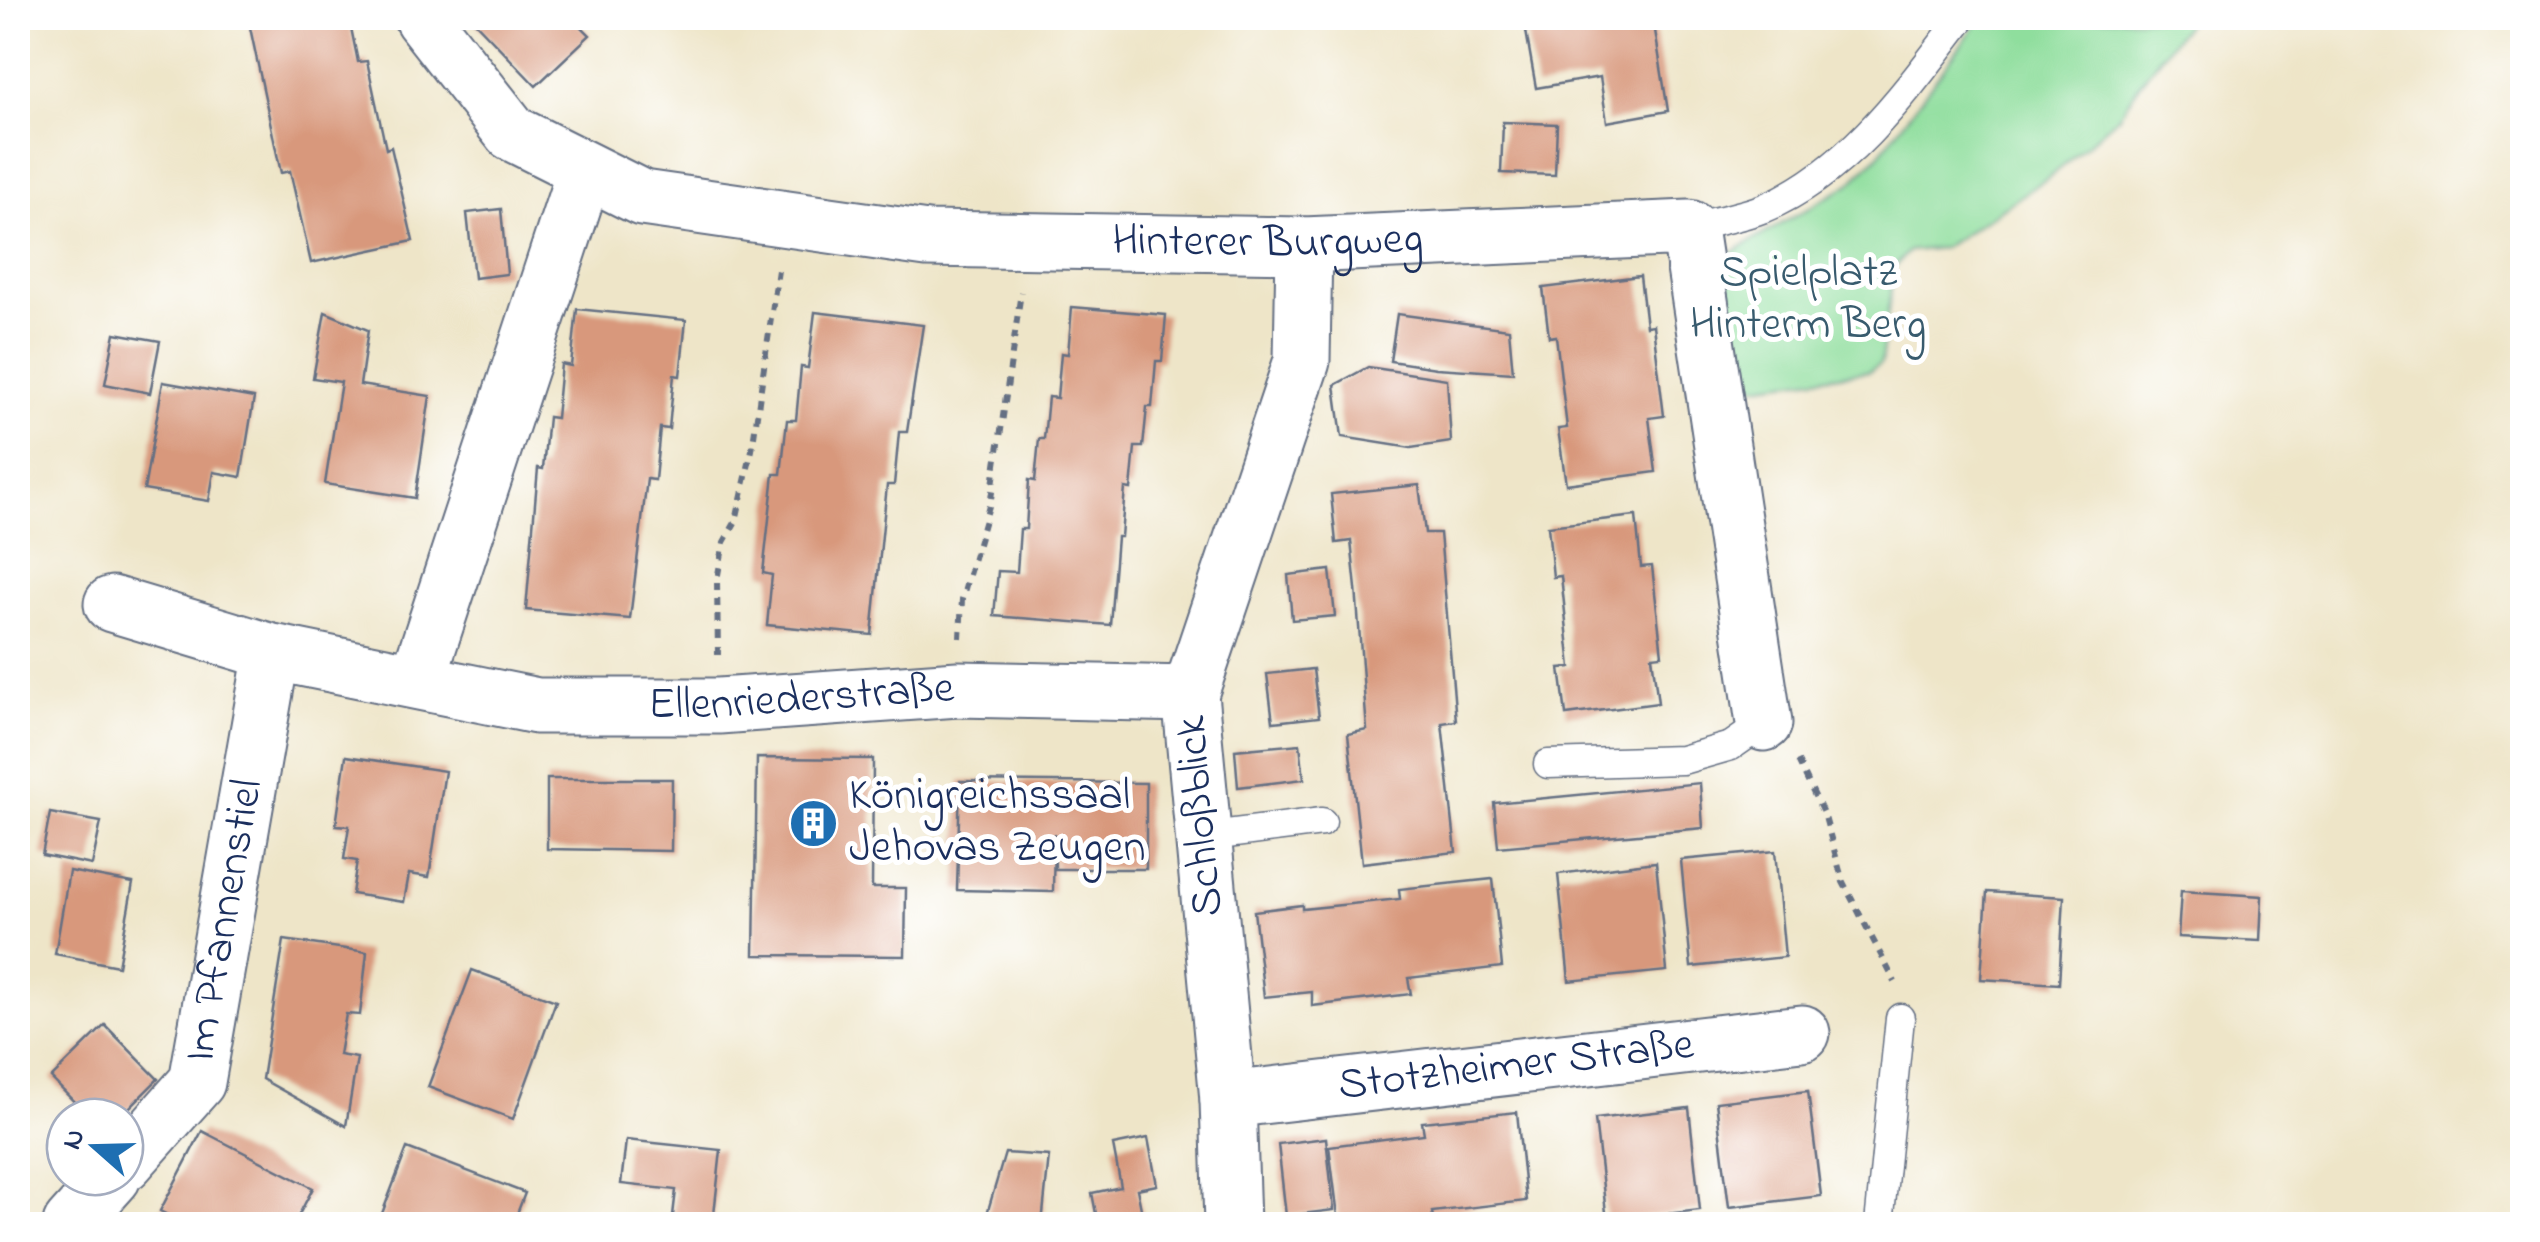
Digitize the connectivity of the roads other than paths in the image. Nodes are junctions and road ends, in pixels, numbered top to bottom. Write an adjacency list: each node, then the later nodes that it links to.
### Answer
1 (422, 18): 3 (street, Hinterer Burgweg)
2 (1962, 18): 4 (lane)
3 (586, 170): 5 (street, Hinterer Burgweg); 8 (street)
4 (1690, 228): 5 (street, Hinterer Burgweg); 10 (street)
5 (1304, 245): 9 (street, Schloßblick)
6 (112, 604): 7 (street, Ellenriederstraße)
7 (272, 652): 8 (street, Ellenriederstraße); 17 (street, Im Pfannenstiel)
8 (417, 681): 9 (street, Ellenriederstraße)
9 (1190, 694): 13 (street, Schloßblick)
10 (1764, 724): 11 (lane)
11 (1548, 764)
12 (1322, 822): 13 (lane)
13 (1204, 837): 16 (street, Schloßblick)
14 (1900, 1018): 21 (lane)
15 (1802, 1033): 16 (street, Stotzheimer Straße)
16 (1228, 1100): 20 (street, Schloßblick)
17 (145, 1141)
18 (95, 1197): 19 (street)
19 (71, 1224)
20 (1232, 1224)
21 (1879, 1224)

